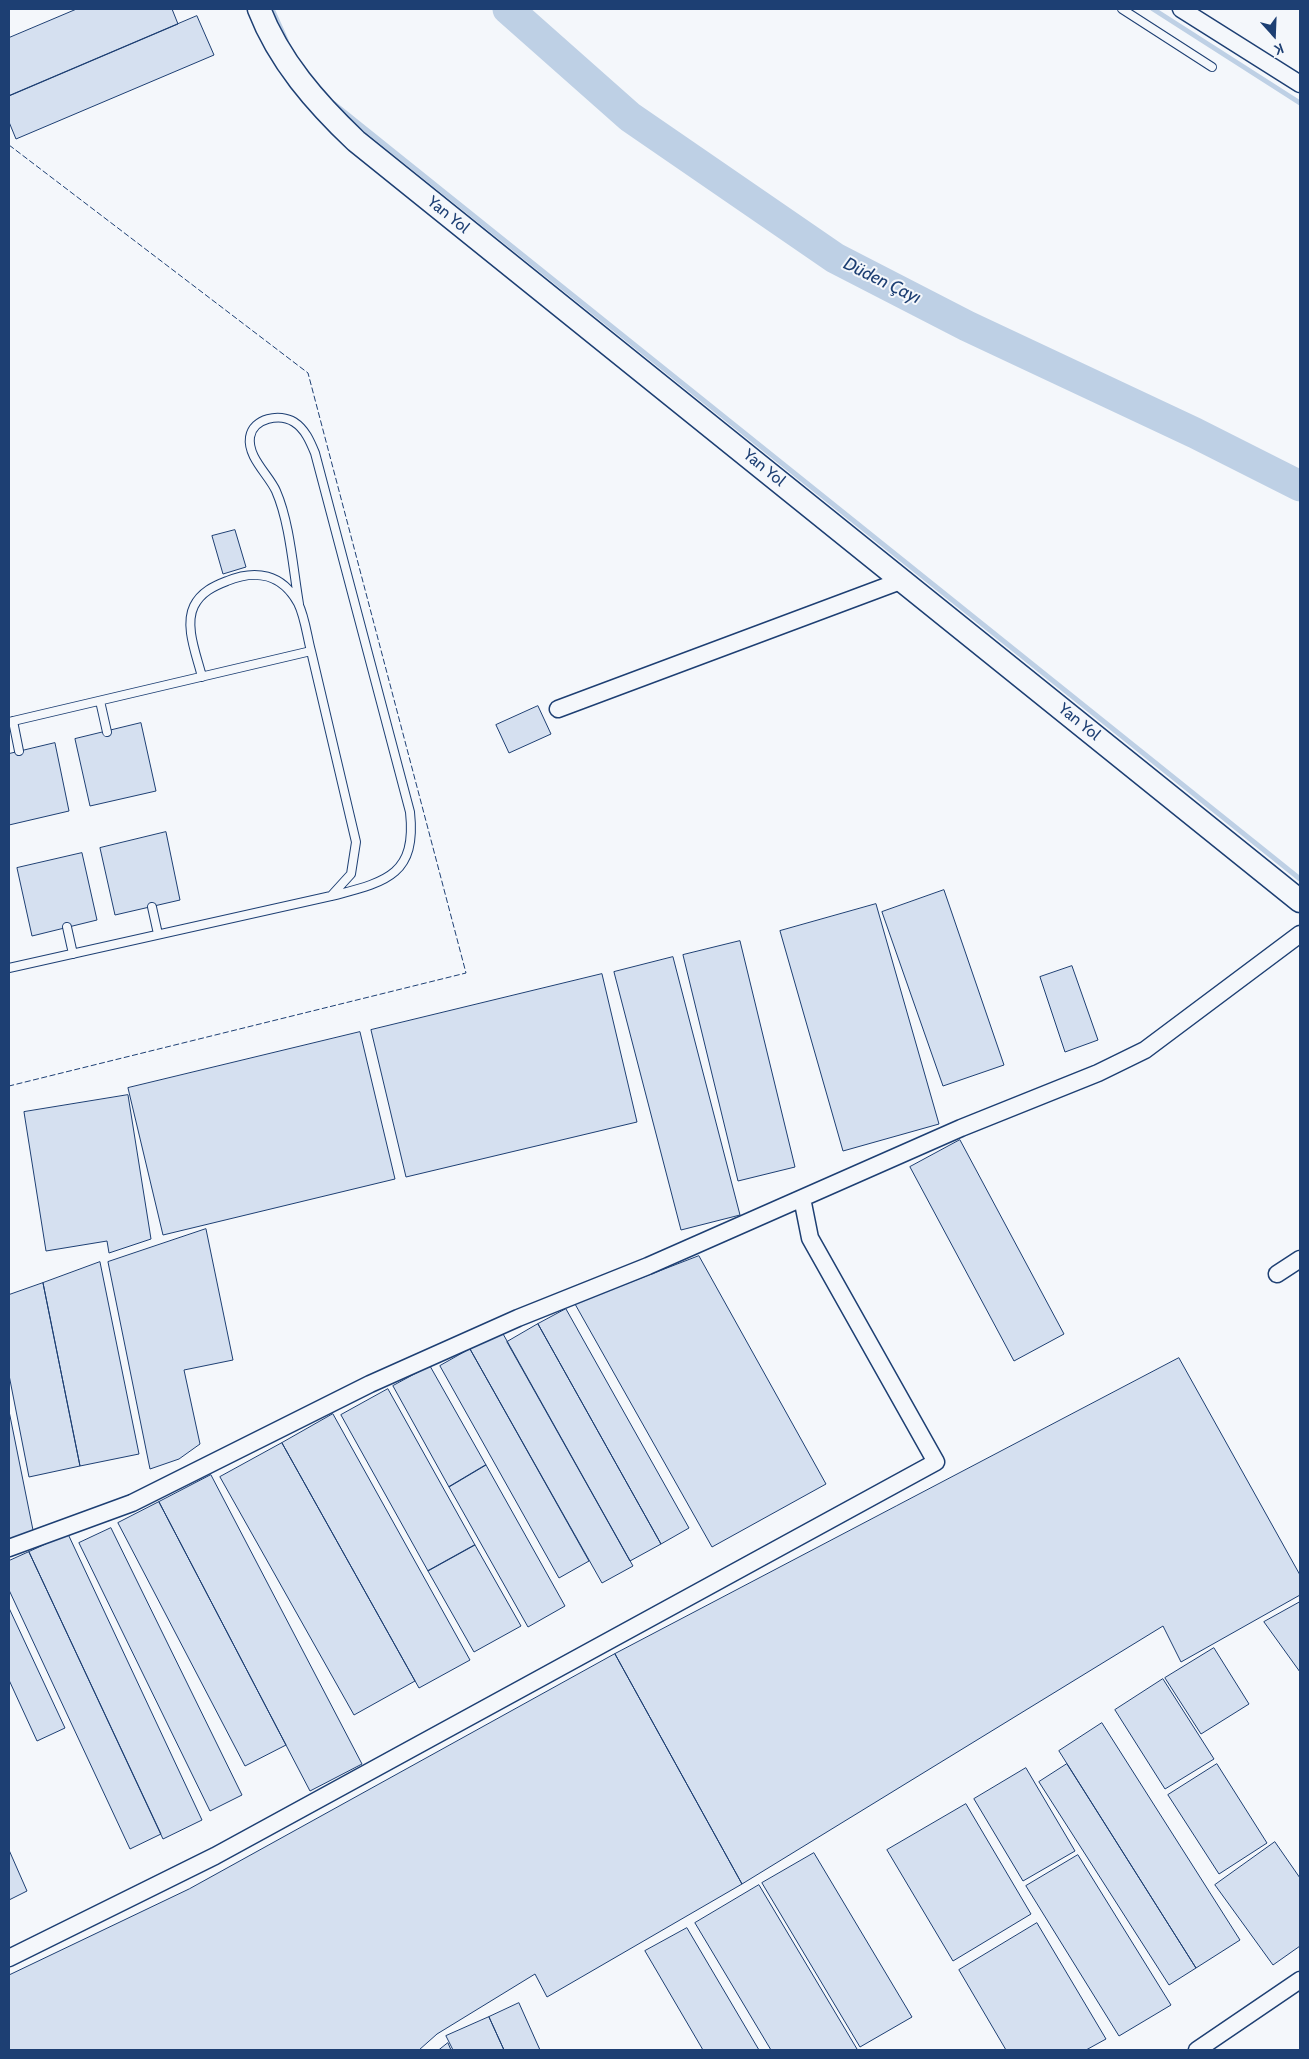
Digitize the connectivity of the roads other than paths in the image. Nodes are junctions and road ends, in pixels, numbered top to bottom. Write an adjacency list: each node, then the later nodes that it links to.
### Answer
1 (259, 9): 6 (street, Yan Yol)
2 (1122, 9): 4 (lane)
3 (1182, 9): 5 (street)
4 (1212, 67)
5 (1300, 84)
6 (904, 580): 11 (street); 16 (street, Yan Yol)
7 (298, 604): 8 (lane); 9 (lane); 15 (lane)
8 (311, 651): 9 (lane); 15 (lane)
9 (202, 677): 10 (lane)
10 (100, 701): 12 (lane); 13 (lane)
11 (558, 709)
12 (11, 722): 14 (lane)
13 (107, 732)
14 (19, 751)
15 (331, 896): 19 (lane)
16 (1300, 901)
17 (152, 907): 19 (lane)
18 (67, 927): 21 (lane)
19 (158, 934): 21 (lane)
20 (1300, 934): 23 (street)
21 (73, 954): 22 (lane)
22 (9, 968)
23 (802, 1198): 26 (street); 27 (street)
24 (1300, 1259): 25 (street)
25 (1277, 1274)
26 (9, 1548)
27 (9, 1958)
28 (1300, 1980): 29 (street)
29 (1197, 2050)

